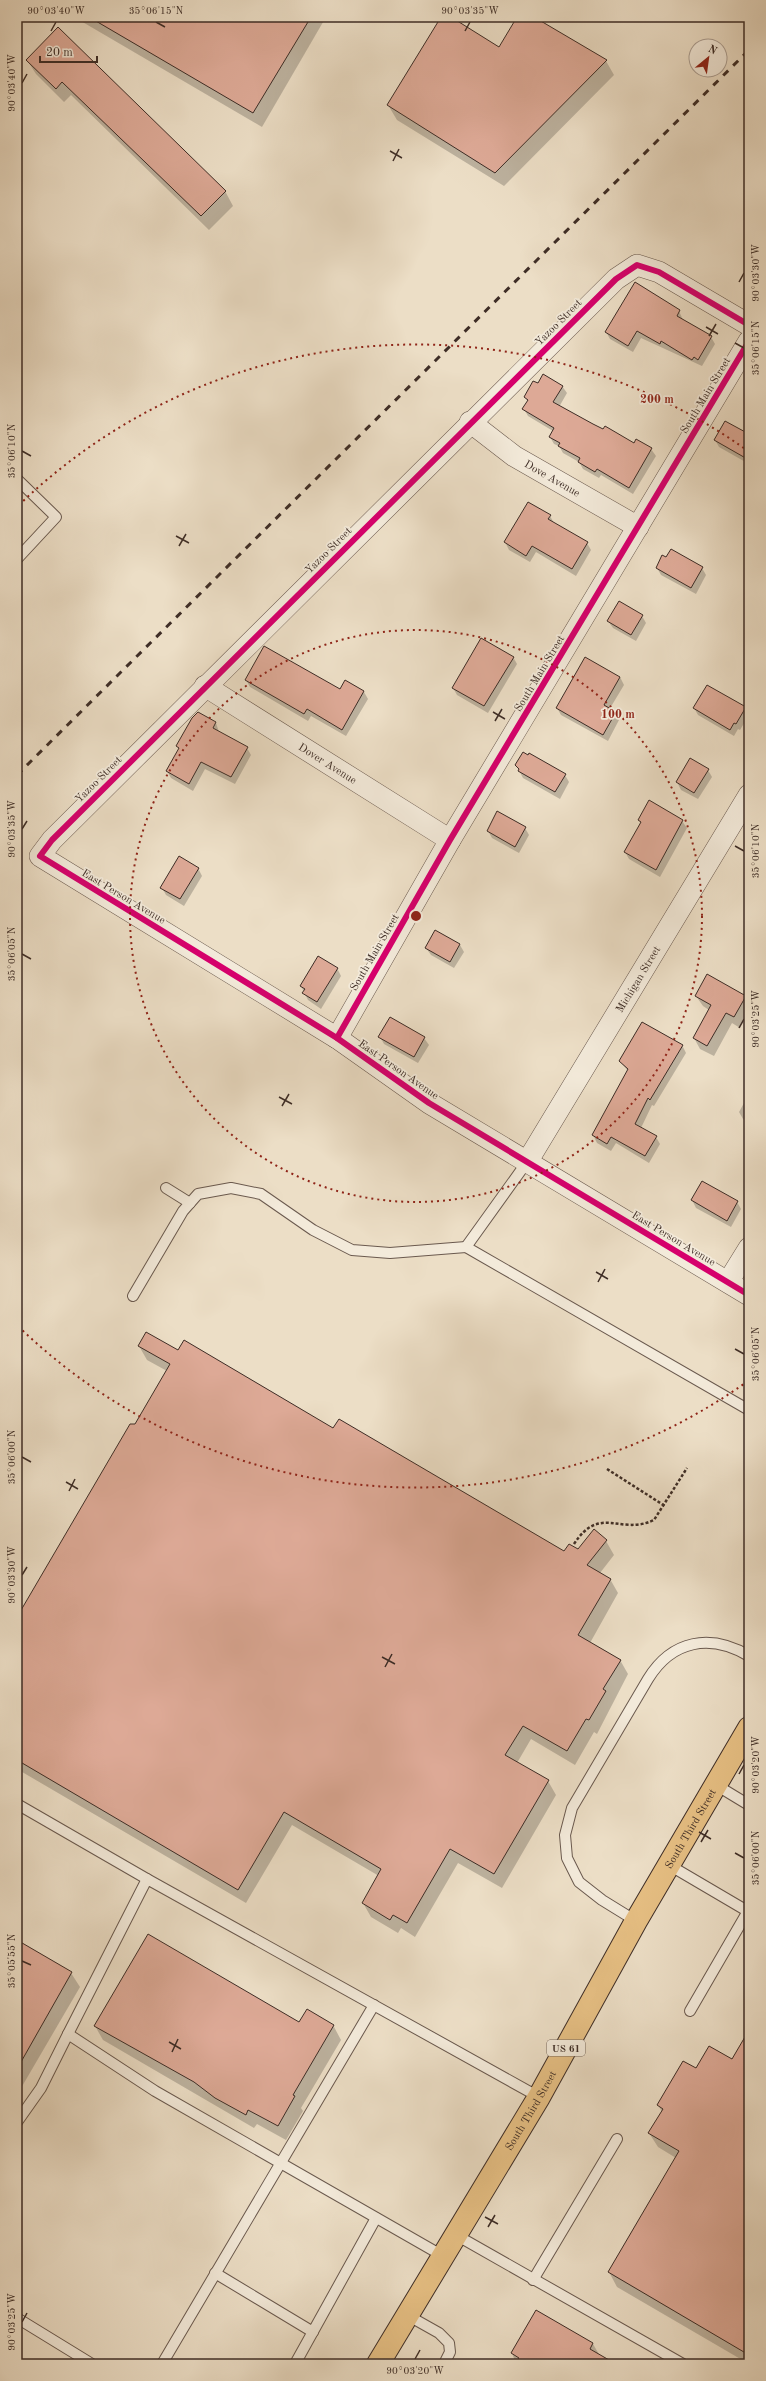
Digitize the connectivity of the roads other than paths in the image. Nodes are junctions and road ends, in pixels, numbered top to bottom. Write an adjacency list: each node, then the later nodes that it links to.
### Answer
1 (749, 325): 3 (street, Yazoo Street)
2 (749, 341): 5 (street, South Main Street)
3 (470, 422): 5 (street, Dove Avenue); 7 (street, Yazoo Street)
4 (17, 479): 6 (lane)
5 (638, 527): 9 (street, South Main Street)
6 (17, 558)
7 (205, 686): 9 (street, Dover Avenue); 10 (street, Yazoo Street)
8 (749, 795): 12 (street, Michigan Street)
9 (450, 840): 11 (street, South Main Street)
10 (40, 856): 11 (street, East Person Avenue)
11 (337, 1038): 12 (street, East Person Avenue)
12 (527, 1162): 15 (lane); 17 (street, East Person Avenue)
13 (166, 1188): 14 (lane)
14 (190, 1203): 15 (lane); 19 (lane)
15 (466, 1247): 20 (lane)
16 (749, 1248): 17 (street)
17 (728, 1282): 18 (street, East Person Avenue)
18 (749, 1295)
19 (133, 1296)
20 (749, 1410)
21 (749, 1656): 29 (lane)
22 (749, 1728): 23 (main road, South Third Street / US 61)
23 (716, 1785): 25 (lane); 26 (main road, South Third Street / US 61)
24 (17, 1804): 27 (lane)
25 (749, 1805)
26 (669, 1865): 28 (lane); 29 (main road, South Third Street / US 61)
27 (147, 1879): 30 (lane); 32 (lane)
28 (748, 1911): 31 (lane)
29 (636, 1921): 33 (main road, South Third Street / US 61)
30 (374, 2005): 33 (lane); 36 (lane)
31 (690, 2011)
32 (68, 2034): 34 (lane); 36 (lane)
33 (539, 2097): 38 (main road, South Third Street / US 61)
34 (17, 2122)
35 (617, 2139): 41 (lane)
36 (280, 2163): 37 (lane); 40 (lane)
37 (376, 2218): 39 (lane); 44 (lane)
38 (456, 2235): 39 (main road, South Third Street / US 61); 41 (lane)
39 (443, 2256): 42 (main road, South Third Street / US 61)
40 (215, 2273): 44 (lane); 46 (lane)
41 (533, 2280): 50 (lane)
42 (407, 2315): 48 (main road, South Third Street / US 61); 49 (lane)
43 (17, 2318): 45 (lane)
44 (313, 2332): 47 (lane)
45 (90, 2363)
46 (162, 2364)
47 (295, 2364)
48 (378, 2364)
49 (444, 2364)
50 (683, 2364)

